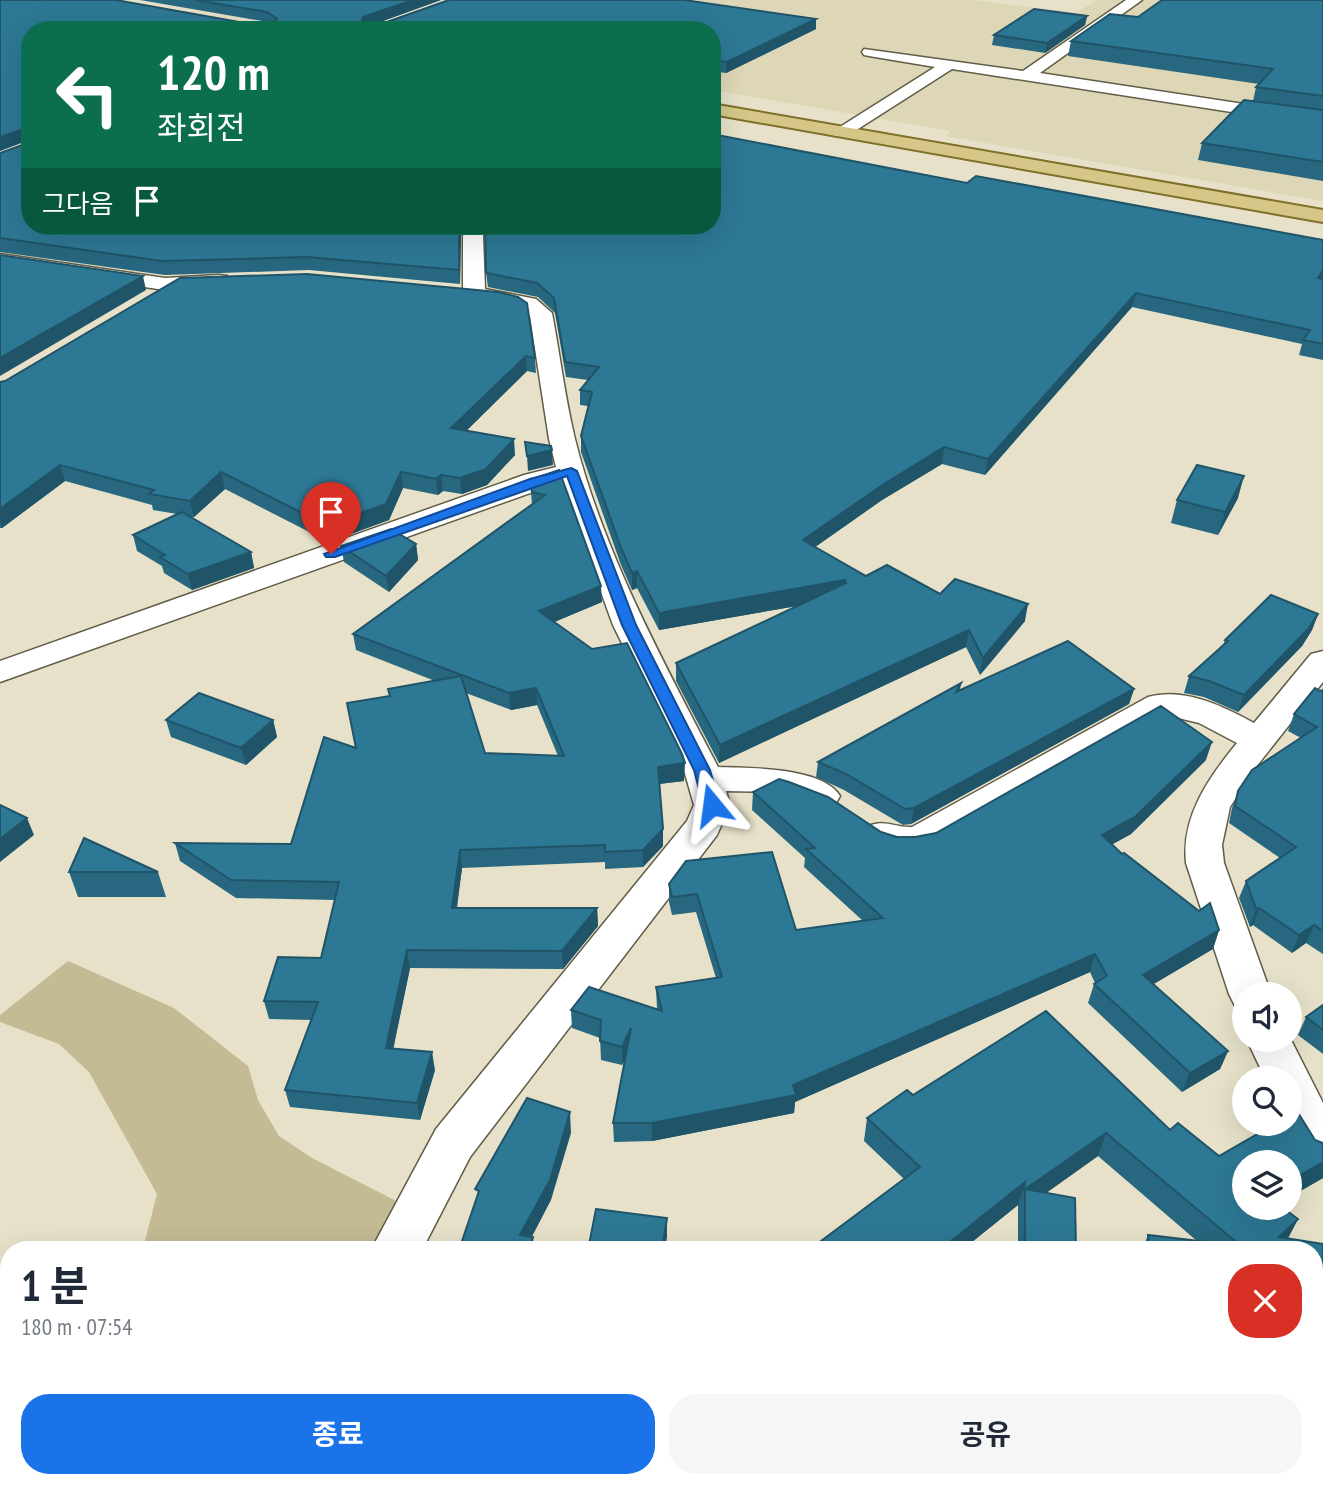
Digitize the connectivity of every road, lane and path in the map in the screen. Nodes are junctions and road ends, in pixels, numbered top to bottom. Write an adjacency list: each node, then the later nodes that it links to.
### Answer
1 (1135, 0): 4 (street)
2 (869, 52): 3 (street)
3 (950, 64): 4 (street); 7 (street)
4 (1026, 76): 6 (street)
5 (721, 111): 7 (main road)
6 (1323, 121)
7 (841, 132): 8 (main road)
8 (1323, 216)
9 (474, 235): 12 (street)
10 (0, 260): 11 (street)
11 (248, 280)
12 (571, 471): 14 (street); 16 (street)
13 (1323, 661): 15 (street)
14 (0, 672)
15 (1259, 740): 16 (street); 17 (street)
16 (705, 779): 20 (street)
17 (1246, 982)
18 (1302, 1107): 19 (street)
19 (1323, 1148)
20 (401, 1241)

